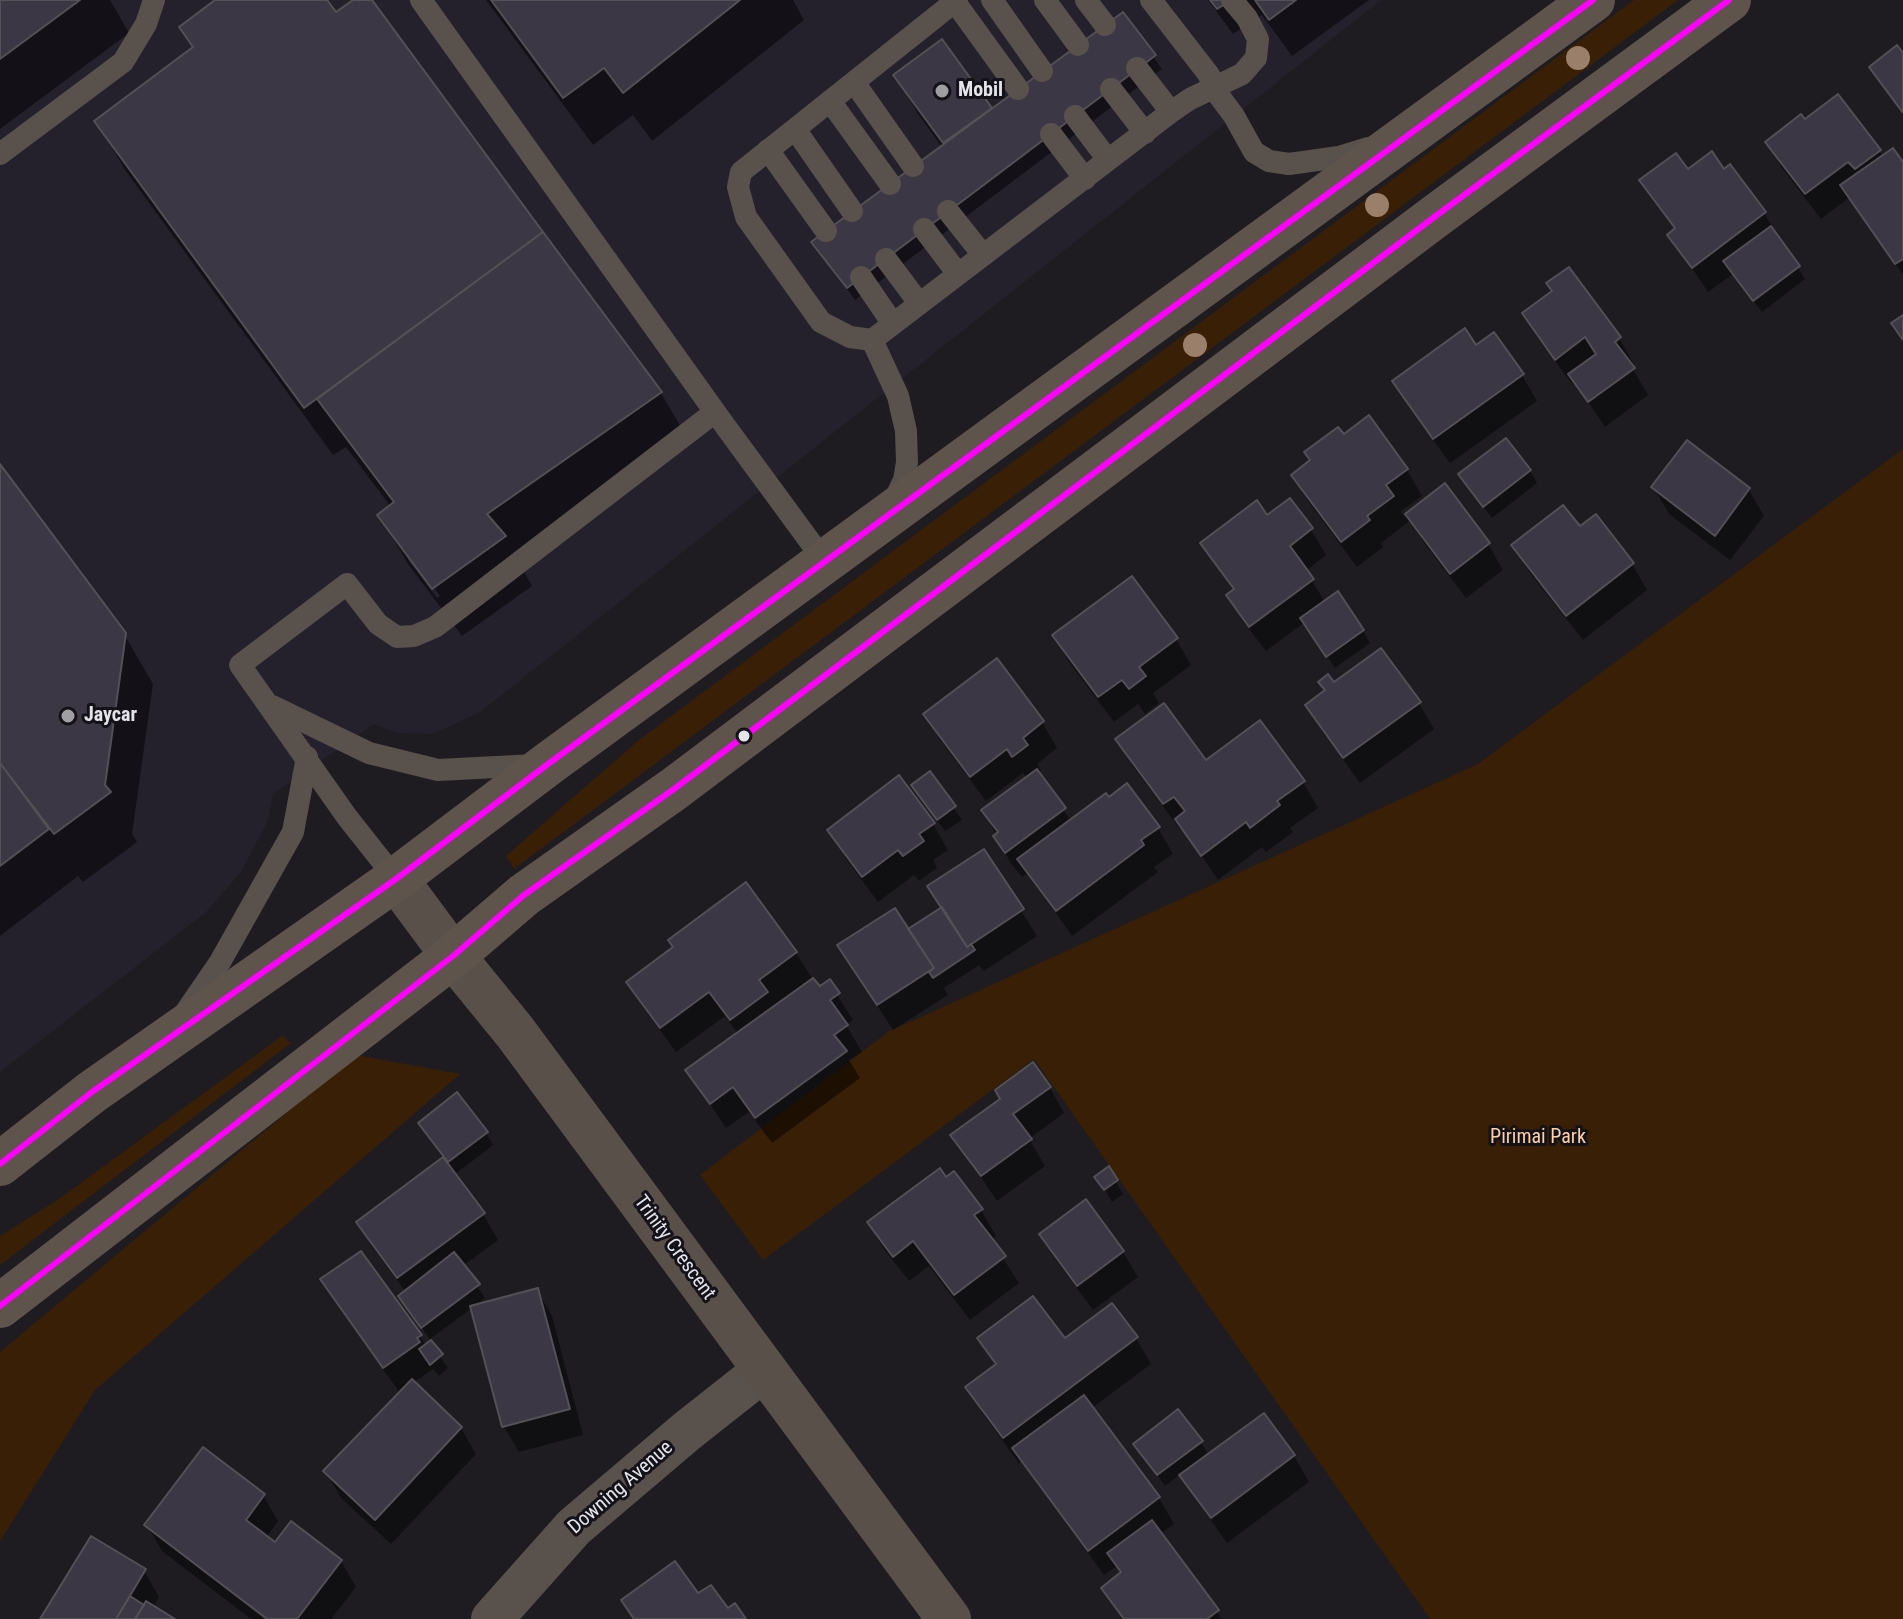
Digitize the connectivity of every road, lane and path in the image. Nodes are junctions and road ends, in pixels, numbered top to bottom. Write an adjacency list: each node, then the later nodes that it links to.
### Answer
1 (154, 0): 26 (lane)
2 (421, 0): 43 (lane)
3 (992, 0): 14 (lane)
4 (1045, 0): 12 (lane)
5 (1086, 0): 11 (lane)
6 (1151, 0): 18 (lane)
7 (1232, 0): 18 (lane)
8 (1593, 0): 22 (highway)
9 (1729, 0): 50 (highway)
10 (956, 1): 15 (lane); 16 (lane)
11 (1105, 25)
12 (1078, 45)
13 (1137, 68): 20 (lane)
14 (1042, 71)
15 (854, 82): 19 (lane); 29 (lane)
16 (1018, 89)
17 (1111, 89): 24 (lane)
18 (1214, 89): 20 (lane); 22 (lane)
19 (830, 101): 23 (lane); 31 (lane)
20 (1171, 112): 24 (lane)
21 (1075, 116): 28 (lane)
22 (1422, 125): 44 (highway)
23 (795, 129): 27 (lane); 32 (lane)
24 (1145, 133): 28 (lane)
25 (1051, 134): 30 (lane)
26 (8, 148)
27 (768, 150): 35 (lane); 42 (lane)
28 (1108, 160): 30 (lane)
29 (913, 166)
30 (1085, 179): 36 (lane)
31 (890, 184)
32 (852, 211)
33 (948, 211): 36 (lane)
34 (924, 229): 38 (lane)
35 (826, 231)
36 (983, 255): 38 (lane)
37 (886, 259): 40 (lane)
38 (958, 274): 40 (lane)
39 (861, 277): 41 (lane)
40 (919, 303): 41 (lane)
41 (893, 324): 42 (lane)
42 (872, 340): 44 (lane)
43 (715, 412): 45 (lane); 46 (lane)
44 (877, 523): 45 (highway)
45 (825, 562): 48 (highway)
46 (267, 703): 47 (lane); 48 (lane)
47 (307, 757): 49 (lane); 51 (lane)
48 (548, 764): 49 (highway)
49 (396, 879): 50 (street, Trinity Crescent); 51 (highway)
50 (453, 956): 53 (highway); 54 (street, Trinity Crescent)
51 (169, 1037): 52 (highway)
52 (0, 1164)
53 (0, 1306)
54 (763, 1371): 55 (street, Downing Avenue); 56 (street, Trinity Crescent)
55 (492, 1619)
56 (949, 1619)

